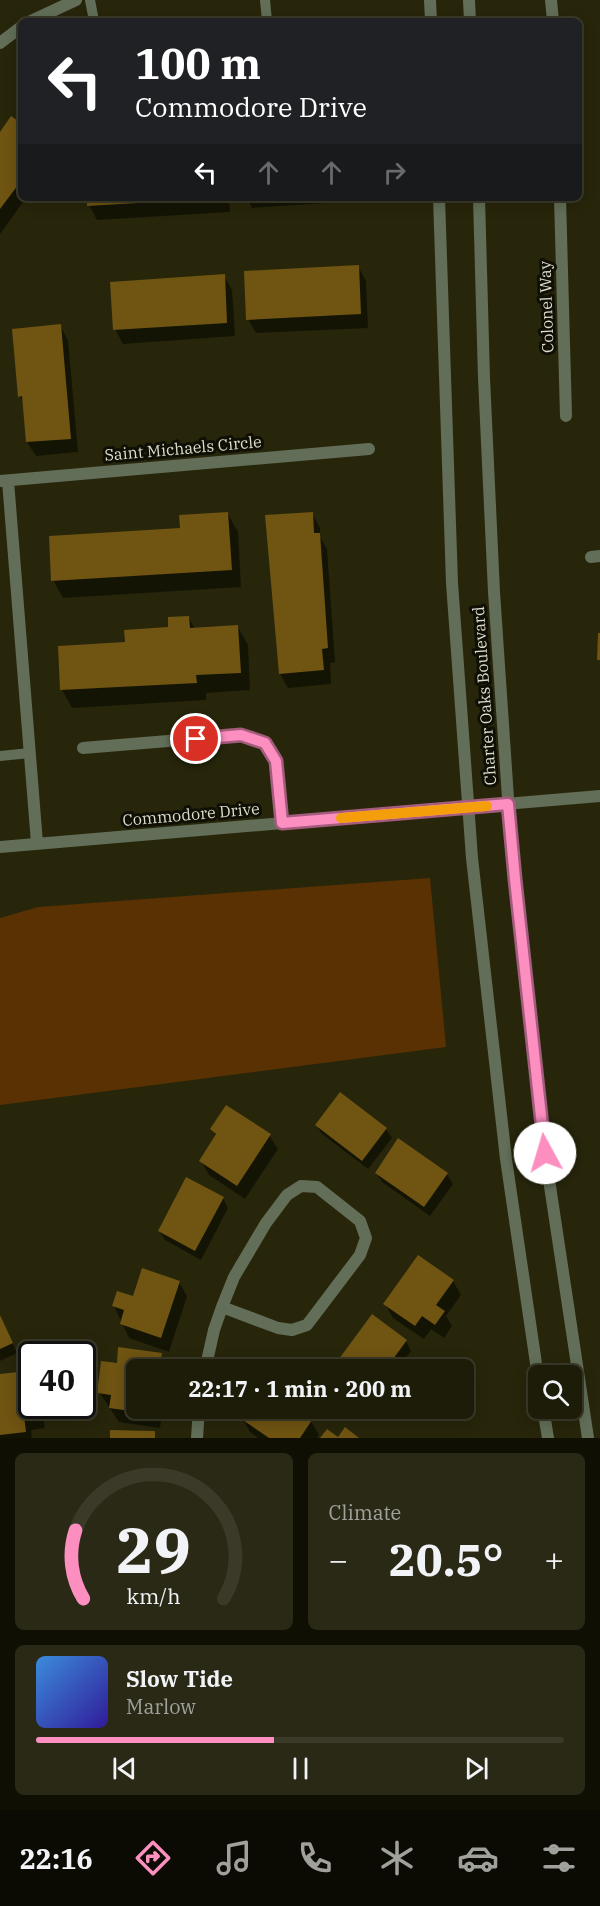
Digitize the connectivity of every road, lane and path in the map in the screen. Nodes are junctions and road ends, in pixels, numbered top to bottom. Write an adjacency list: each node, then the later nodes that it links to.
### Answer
1 (76, 0): 7 (street)
2 (90, 0): 8 (lane)
3 (265, 0): 9 (lane)
4 (430, 0): 10 (street)
5 (469, 0): 11 (street)
6 (551, 0): 12 (street)
7 (37, 18)
8 (93, 18)
9 (267, 18)
10 (431, 18)
11 (470, 18)
12 (553, 18)
13 (18, 29): 14 (street)
14 (0, 43)
15 (440, 201): 26 (street, Charter Oaks Boulevard)
16 (479, 201): 25 (street, Charter Oaks Boulevard)
17 (560, 201): 18 (street, Colonel Way)
18 (566, 416)
19 (369, 449): 20 (street, Saint Michaels Circle)
20 (4, 481): 22 (street)
21 (83, 748): 27 (street)
22 (30, 753): 23 (lane); 28 (street)
23 (0, 756)
24 (600, 796): 25 (street, Commodore Drive)
25 (508, 804): 26 (street, Commodore Drive); 37 (street, Charter Oaks Boulevard)
26 (468, 807): 27 (street, Commodore Drive); 32 (street, Charter Oaks Boulevard)
27 (282, 823): 28 (street, Commodore Drive)
28 (37, 843): 29 (street, Commodore Drive)
29 (0, 847)
30 (222, 1307): 30 (street); 31 (street)
31 (207, 1359)
32 (536, 1365)
33 (198, 1419): 35 (street)
34 (545, 1419): 36 (street)
35 (197, 1438)
36 (548, 1438)
37 (588, 1438)

